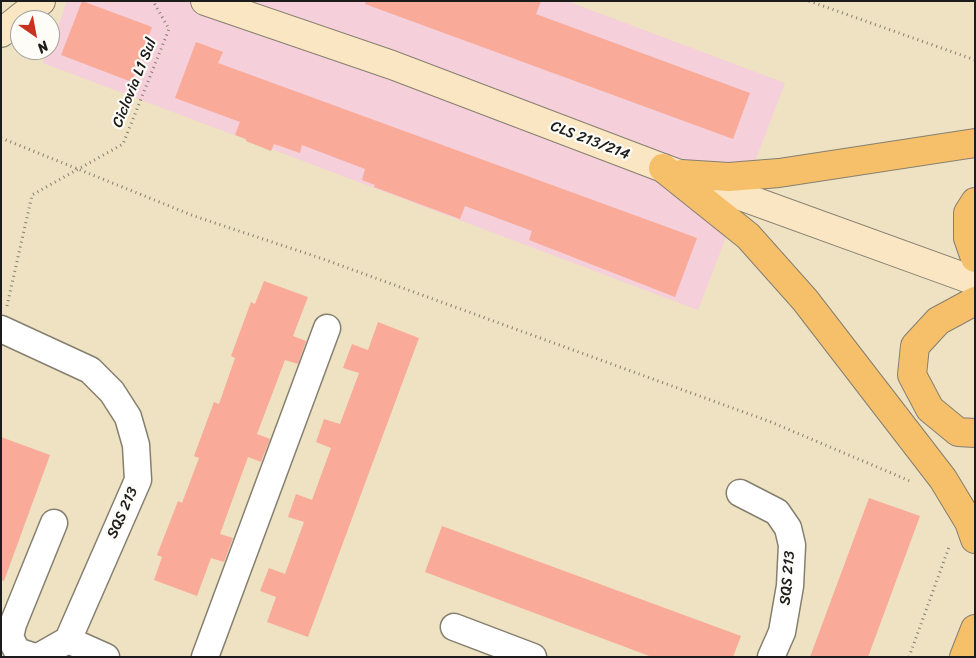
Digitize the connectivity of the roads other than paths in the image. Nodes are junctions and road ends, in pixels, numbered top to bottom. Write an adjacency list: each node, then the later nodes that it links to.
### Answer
1 (27, 1): 4 (street)
2 (41, 1): 5 (street)
3 (205, 1): 7 (street, CLS 213/214)
4 (1, 23)
5 (1, 33)
6 (975, 143): 7 (main road)
7 (672, 171): 10 (street, CLS 213/214); 17 (main road)
8 (975, 202): 9 (main road)
9 (975, 258)
10 (975, 281)
11 (975, 301): 14 (main road)
12 (327, 328): 23 (street)
13 (2, 329): 20 (street, SQS 213)
14 (975, 433)
15 (740, 493): 25 (street, SQS 213)
16 (54, 522): 21 (street)
17 (963, 540)
18 (454, 627): 24 (street)
19 (975, 629): 26 (main road)
20 (68, 640): 21 (street); 22 (street)
21 (36, 657)
22 (106, 657)
23 (204, 657)
24 (533, 657)
25 (771, 657)
26 (964, 657)

